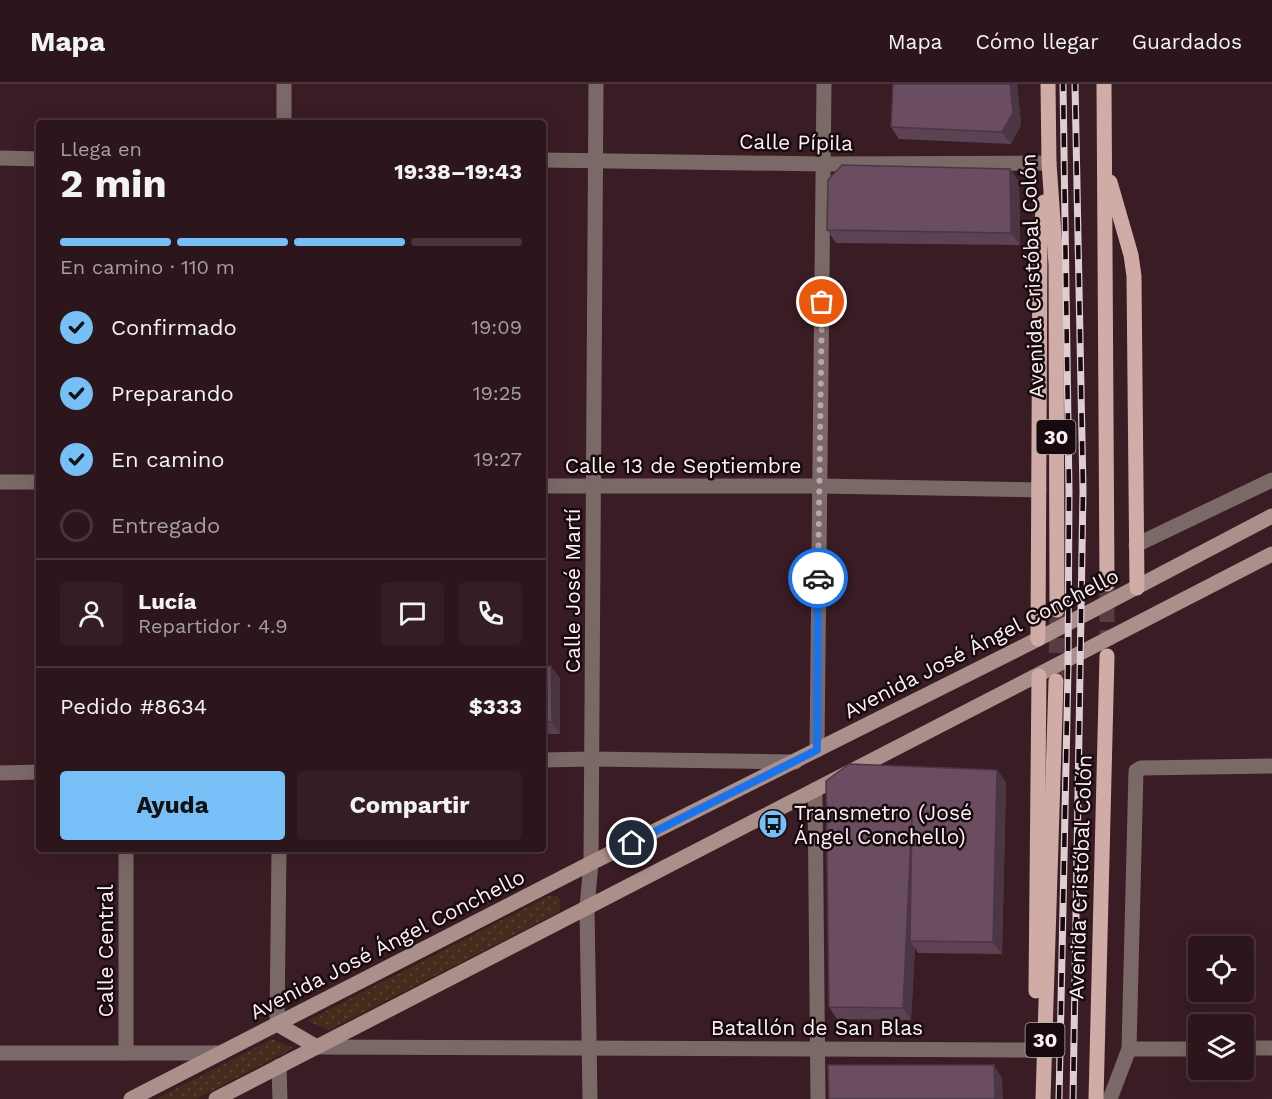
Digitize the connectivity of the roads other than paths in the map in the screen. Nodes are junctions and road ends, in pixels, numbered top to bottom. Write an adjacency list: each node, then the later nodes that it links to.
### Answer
1 (284, 84): 6 (street)
2 (596, 84): 10 (street, Calle José Martí)
3 (824, 84): 12 (street)
4 (1048, 84): 11 (main road, Avenida Cristóbal Colón / 30)
5 (1104, 84): 13 (main road, 30)
6 (284, 120)
7 (0, 158): 8 (street)
8 (36, 159)
9 (546, 160): 10 (street, Calle Pípila)
10 (595, 160): 12 (street, Calle Pípila); 18 (street, Calle José Martí)
11 (1049, 163): 12 (street, Calle Pípila); 20 (main road); 26 (main road, Avenida Cristóbal Colón / 30)
12 (824, 164): 19 (street)
13 (1104, 165): 22 (main road); 24 (main road, 30)
14 (1272, 480): 22 (street)
15 (0, 482): 16 (street)
16 (36, 482)
17 (546, 486): 18 (street, Calle 13 de Septiembre)
18 (593, 486): 19 (street, Calle 13 de Septiembre); 32 (street, Calle José Martí)
19 (819, 486): 20 (street, Calle 13 de Septiembre); 31 (street)
20 (1040, 490): 27 (main road)
21 (1272, 516): 25 (main road, Avenida José Ángel Conchello)
22 (1136, 545): 25 (main road)
23 (1272, 554): 29 (main road)
24 (1107, 584)
25 (1137, 588): 27 (main road, Avenida José Ángel Conchello)
26 (1057, 610)
27 (1038, 639): 31 (main road, Avenida José Ángel Conchello)
28 (1107, 656): 62 (main road, Avenida Cristóbal Colón)
29 (1039, 676): 38 (main road); 44 (main road)
30 (1056, 681): 44 (main road, Avenida Cristóbal Colón / 30)
31 (817, 750): 34 (main road, Avenida José Ángel Conchello)
32 (592, 759): 33 (street); 34 (street); 41 (street, Calle José Martí)
33 (546, 760)
34 (795, 762): 41 (main road, Avenida José Ángel Conchello)
35 (1272, 766): 50 (street)
36 (36, 772): 37 (street)
37 (0, 773)
38 (815, 790): 42 (main road); 47 (street)
39 (126, 852): 53 (street, Calle Central)
40 (279, 852): 43 (street)
41 (591, 863): 42 (street, Calle José Martí); 43 (main road, Avenida José Ángel Conchello)
42 (587, 908): 45 (main road); 46 (street, Calle José Martí)
43 (277, 1024): 45 (main road); 54 (main road, Avenida José Ángel Conchello)
44 (1045, 1046): 47 (street, Batallón de San Blas); 61 (main road, Avenida Cristóbal Colón / 30)
45 (317, 1047): 46 (street, Batallón de San Blas); 55 (main road)
46 (589, 1047): 47 (street, Batallón de San Blas); 59 (street, Calle José Martí)
47 (818, 1048): 60 (street)
48 (1254, 1048): 49 (street)
49 (1272, 1048)
50 (1129, 1049): 51 (street); 63 (street)
51 (1188, 1049)
52 (0, 1053): 53 (street)
53 (126, 1053): 54 (street)
54 (221, 1053): 56 (main road, Avenida José Ángel Conchello)
55 (279, 1066): 57 (main road); 58 (street)
56 (131, 1099)
57 (216, 1099)
58 (280, 1099)
59 (590, 1099)
60 (818, 1099)
61 (1043, 1099)
62 (1096, 1099)
63 (1110, 1099)

